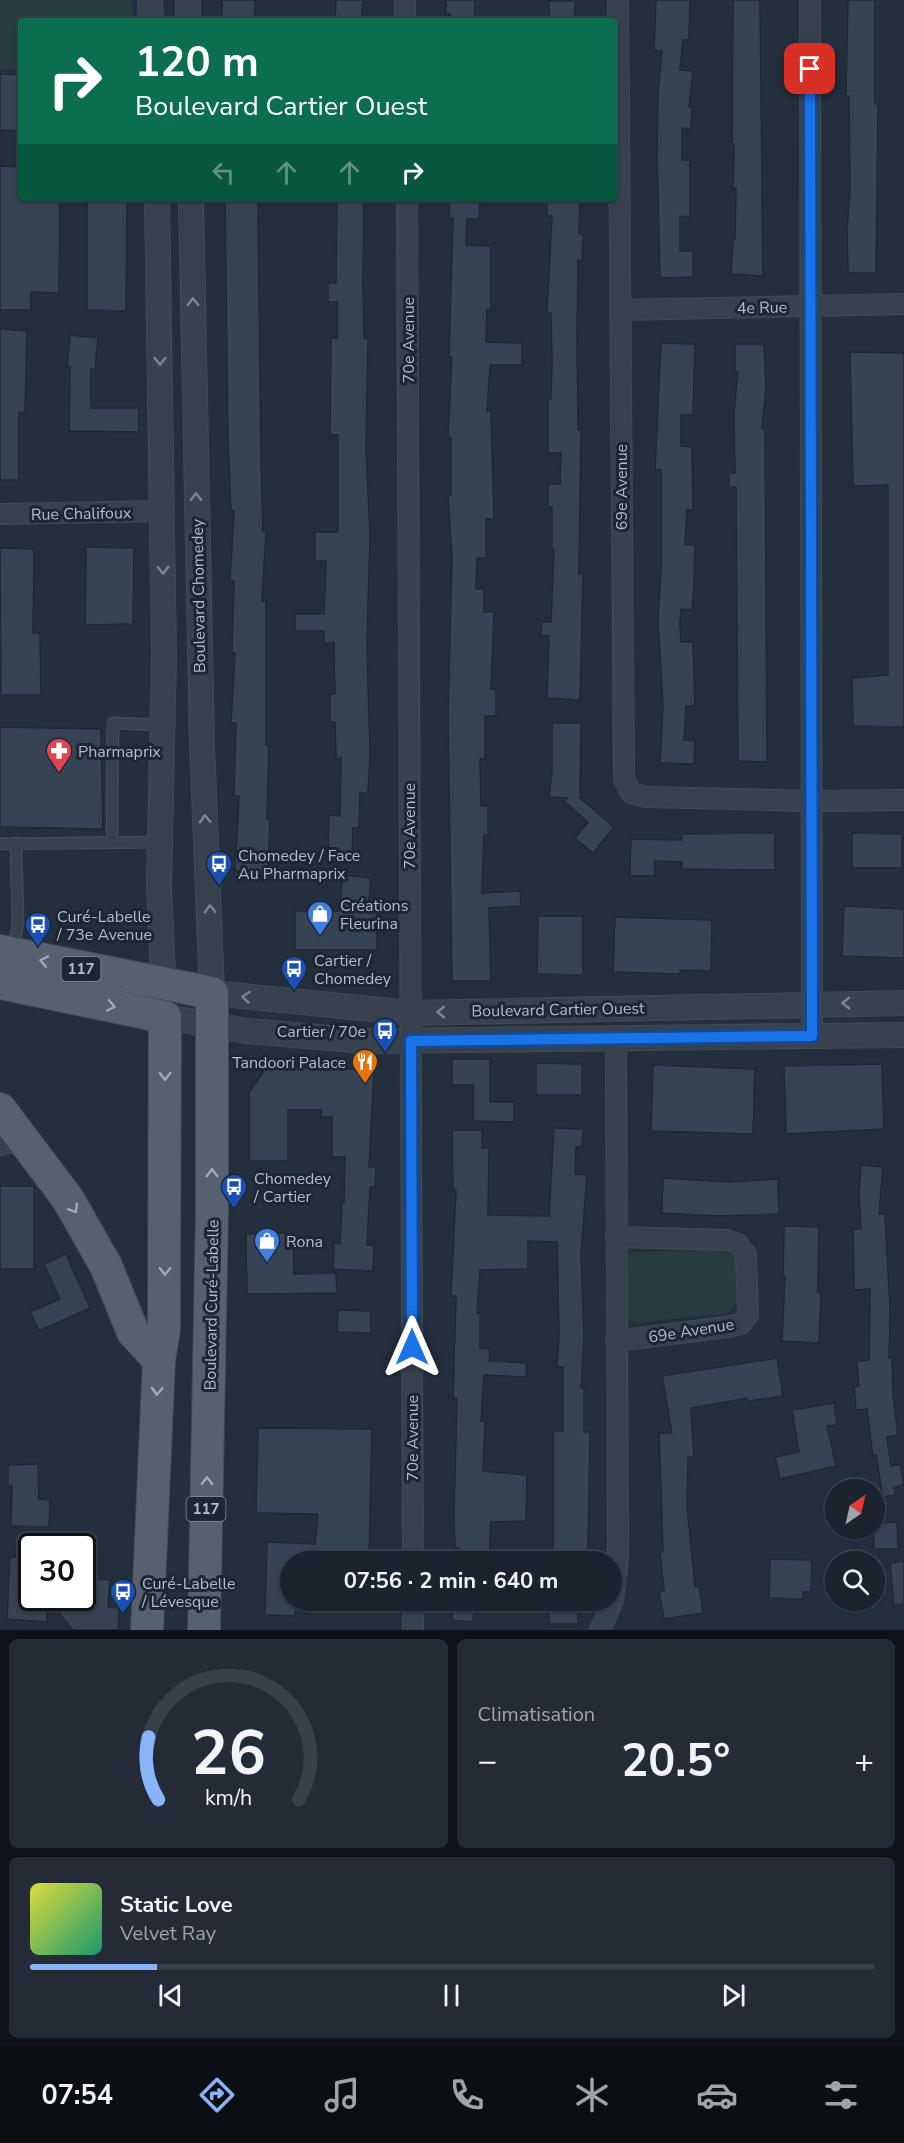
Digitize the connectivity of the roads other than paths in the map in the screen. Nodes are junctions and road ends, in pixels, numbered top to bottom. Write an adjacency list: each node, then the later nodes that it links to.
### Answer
1 (150, 0): 6 (street)
2 (188, 0): 7 (street)
3 (405, 0): 8 (street)
4 (618, 0): 14 (street, 69e Avenue)
5 (810, 0): 13 (street)
6 (151, 18)
7 (188, 18)
8 (405, 18)
9 (157, 201): 15 (street, one-way to 15)
10 (191, 201): 27 (street, Boulevard Chomedey, one-way to 10)
11 (407, 201): 30 (street, 70e Avenue)
12 (904, 304): 13 (street, 4e Rue)
13 (810, 306): 14 (street, 4e Rue); 19 (street)
14 (620, 310): 19 (street, 69e Avenue)
15 (162, 511): 16 (street, Rue Chalifoux); 17 (street, one-way to 17)
16 (0, 514)
17 (162, 725): 20 (lane); 21 (street)
18 (904, 800): 19 (street, 69e Avenue)
19 (810, 801): 28 (street)
20 (112, 842): 21 (lane); 22 (lane)
21 (160, 842): 26 (street)
22 (16, 843): 23 (lane); 24 (lane)
23 (0, 844)
24 (6, 953): 26 (main road, 117, one-way to 24)
25 (0, 983): 31 (main road, one-way to 31)
26 (163, 985): 27 (main road, 117); 31 (street)
27 (212, 993): 30 (street, Boulevard Cartier Ouest, one-way to 27); 32 (main road, Boulevard Curé-Labelle / 117)
28 (812, 1003): 29 (street, Boulevard Cartier Ouest, one-way to 28); 30 (street, Boulevard Cartier Ouest, one-way to 30); 34 (street)
29 (904, 1003)
30 (411, 1013): 36 (street, 70e Avenue)
31 (165, 1017): 32 (street, Boulevard Cartier Ouest); 41 (main road, one-way to 41)
32 (212, 1026): 36 (street, Boulevard Cartier Ouest); 45 (main road, Boulevard Curé-Labelle / 117, one-way to 32)
33 (904, 1035): 34 (street, Boulevard Cartier Ouest)
34 (812, 1036): 35 (street, Boulevard Cartier Ouest)
35 (616, 1039): 36 (street, Boulevard Cartier Ouest); 39 (street)
36 (411, 1041): 42 (street, 70e Avenue)
37 (0, 1109): 38 (main road)
38 (13, 1143): 41 (main road, one-way to 41)
39 (616, 1238): 40 (street); 40 (street, 69e Avenue)
40 (616, 1341): 47 (street)
41 (159, 1360): 44 (main road, one-way to 44)
42 (413, 1551)
43 (413, 1611): 46 (street)
44 (147, 1630)
45 (204, 1630)
46 (413, 1630)
47 (600, 1630)

